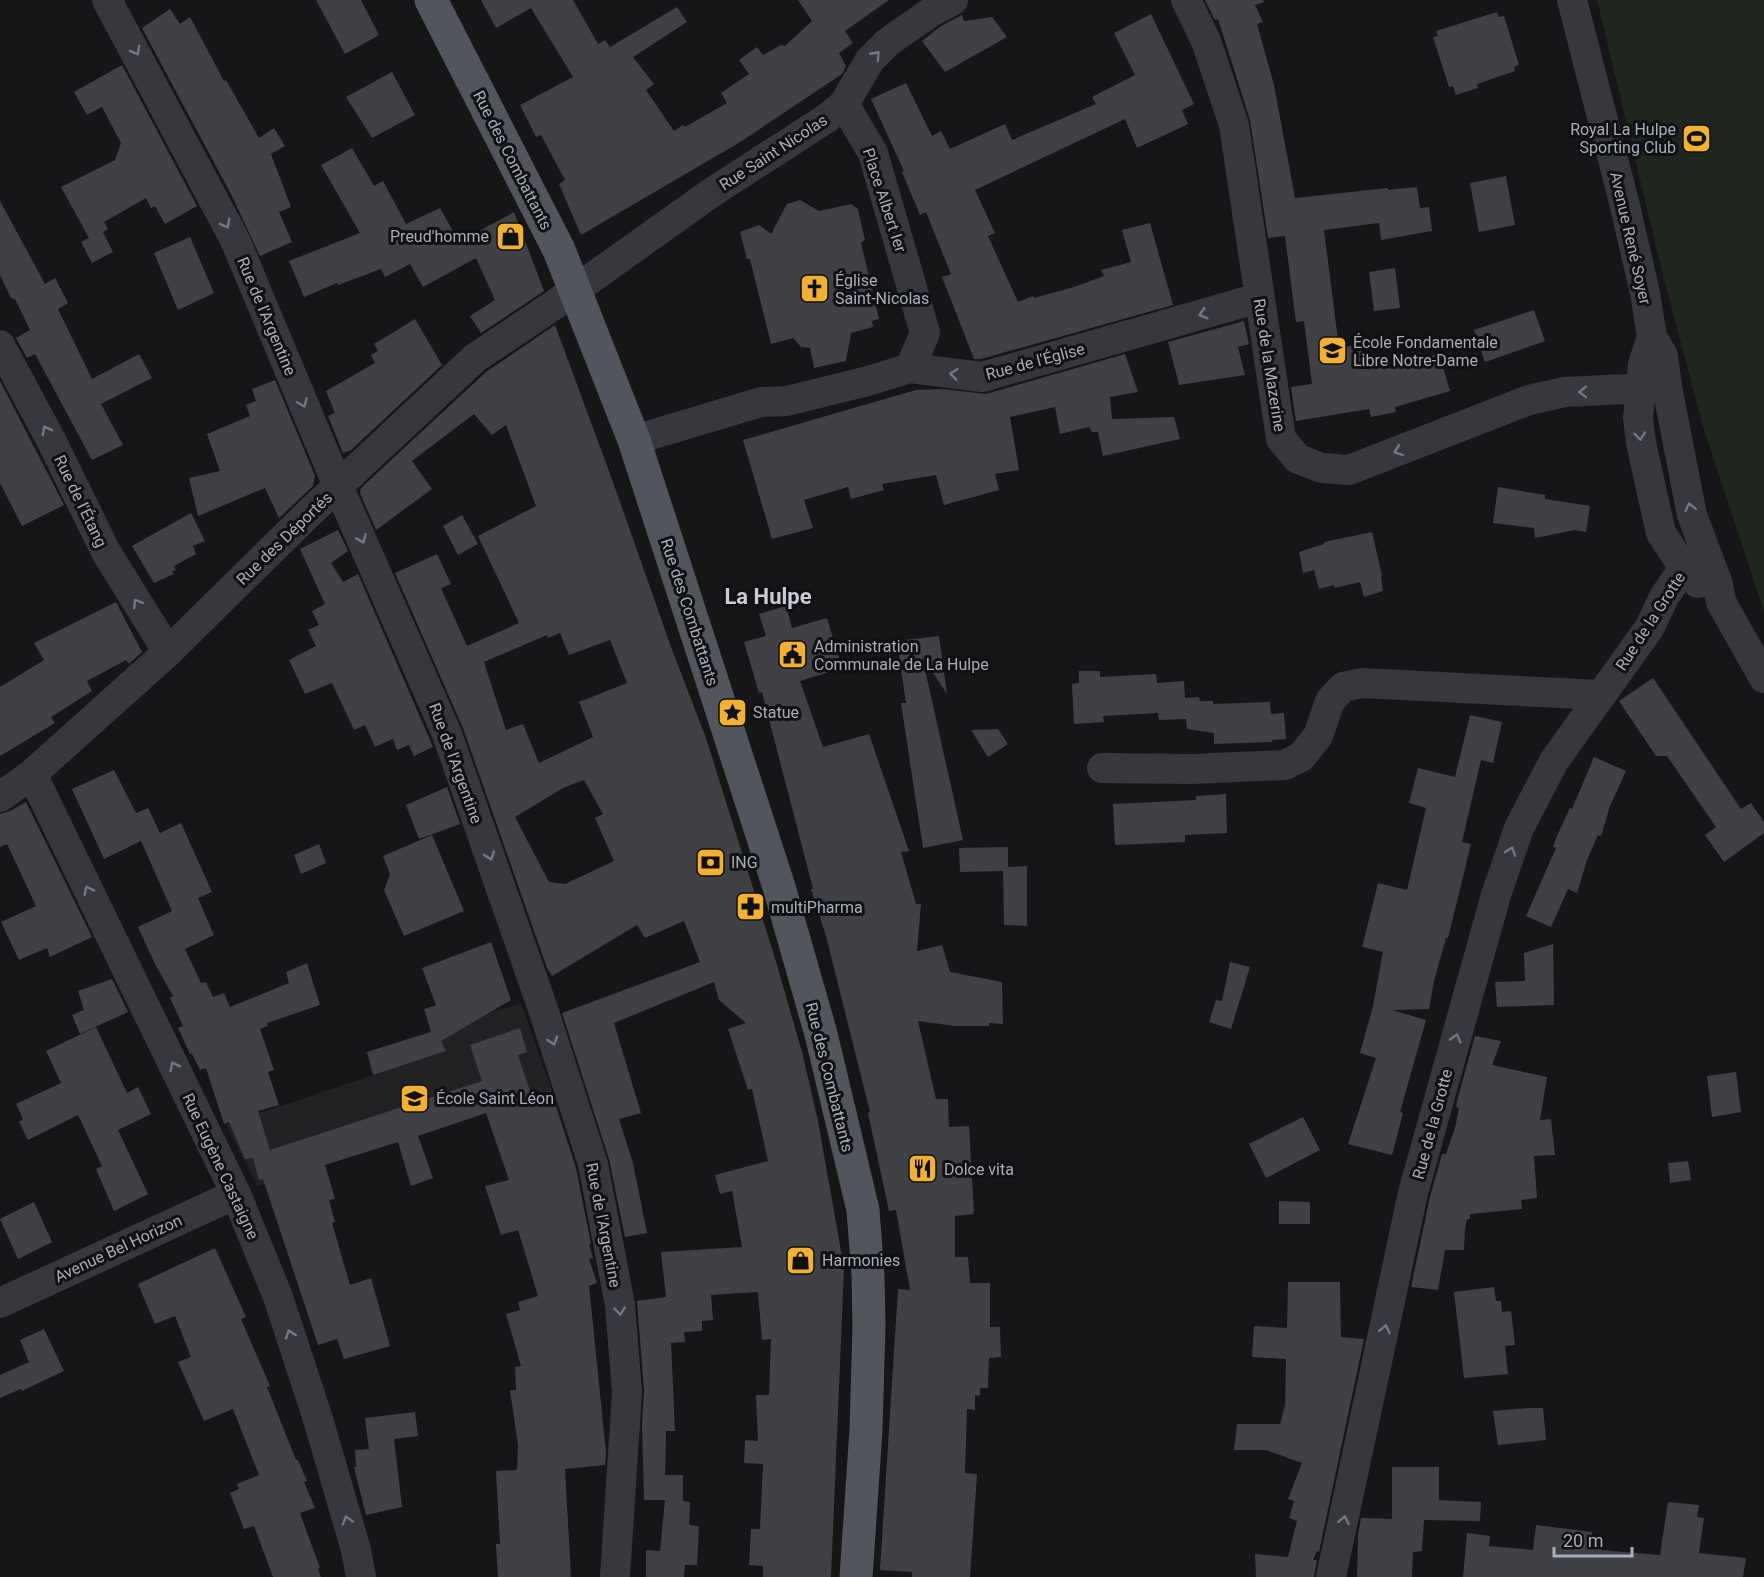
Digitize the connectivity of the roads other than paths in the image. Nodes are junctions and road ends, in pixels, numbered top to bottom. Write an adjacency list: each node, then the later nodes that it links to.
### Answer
1 (107, 0): 13 (street, Rue de l'Argentine, one-way to 13)
2 (431, 0): 7 (main road, Rue des Combattants)
3 (953, 0): 6 (street, Rue Saint Nicolas, one-way to 3)
4 (1186, 0): 8 (street, Rue de la Mazerine)
5 (1572, 0): 11 (street, Avenue René Soyer)
6 (844, 104): 7 (street, Rue Saint Nicolas); 10 (street, Place Albert Ier)
7 (576, 289): 12 (main road, Rue des Combattants); 13 (street, Rue des Déportés)
8 (1259, 298): 10 (street, Rue de l'Église, one-way to 10); 11 (street, Rue de la Mazerine, one-way to 8)
9 (0, 345): 15 (street, Rue de l'Étang, one-way to 9)
10 (910, 368): 12 (street, Rue de l'Église)
11 (1654, 388): 14 (street, Avenue René Soyer)
12 (634, 440): 26 (main road, Rue des Combattants)
13 (338, 486): 15 (street, Rue des Déportés); 25 (street, Rue de l'Argentine, one-way to 25)
14 (1694, 560): 16 (street, Avenue René Soyer); 17 (street, Rue de la Grotte)
15 (168, 652): 20 (street, Rue des Déportés)
16 (1764, 678)
17 (1600, 695): 18 (street); 27 (street, Rue de la Grotte, one-way to 17)
18 (1102, 768)
19 (0, 771): 20 (street)
20 (32, 774): 21 (street, Rue des Déportés); 22 (street, Rue Eugène Castaigne, one-way to 20)
21 (0, 797)
22 (237, 1194): 23 (street, Avenue Bel Horizon); 24 (street, Rue Eugène Castaigne, one-way to 22)
23 (0, 1303)
24 (361, 1577)
25 (615, 1577)
26 (856, 1577)
27 (1331, 1577)

